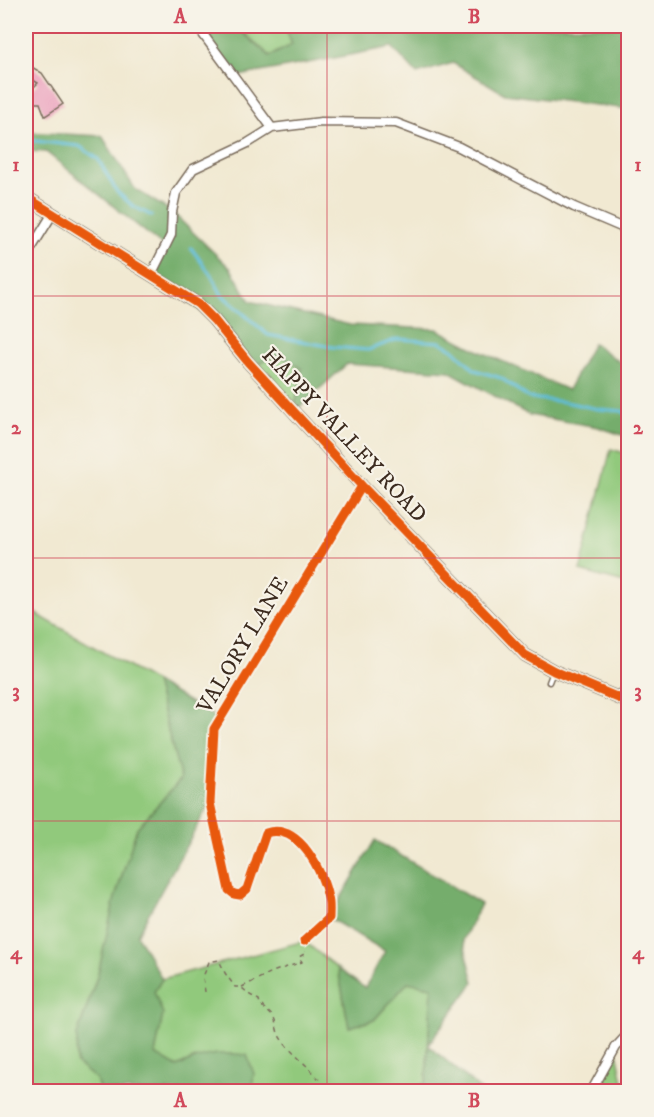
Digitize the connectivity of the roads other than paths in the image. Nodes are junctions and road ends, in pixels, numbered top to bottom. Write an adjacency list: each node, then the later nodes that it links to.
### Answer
1 (197, 26): 2 (street)
2 (272, 128): 5 (street); 7 (street)
3 (26, 197): 4 (street, HAPPY VALLEY ROAD)
4 (53, 213): 6 (street); 7 (street, HAPPY VALLEY ROAD)
5 (628, 230)
6 (26, 257)
7 (151, 275): 8 (street, HAPPY VALLEY ROAD)
8 (362, 486): 9 (street, HAPPY VALLEY ROAD); 14 (street, VALORY LANE)
9 (554, 672): 10 (lane); 12 (street, HAPPY VALLEY ROAD)
10 (549, 682)
11 (628, 687): 12 (lane)
12 (613, 695): 13 (street, HAPPY VALLEY ROAD)
13 (628, 702)
14 (304, 941)
15 (628, 1034): 16 (street)
16 (591, 1092)

